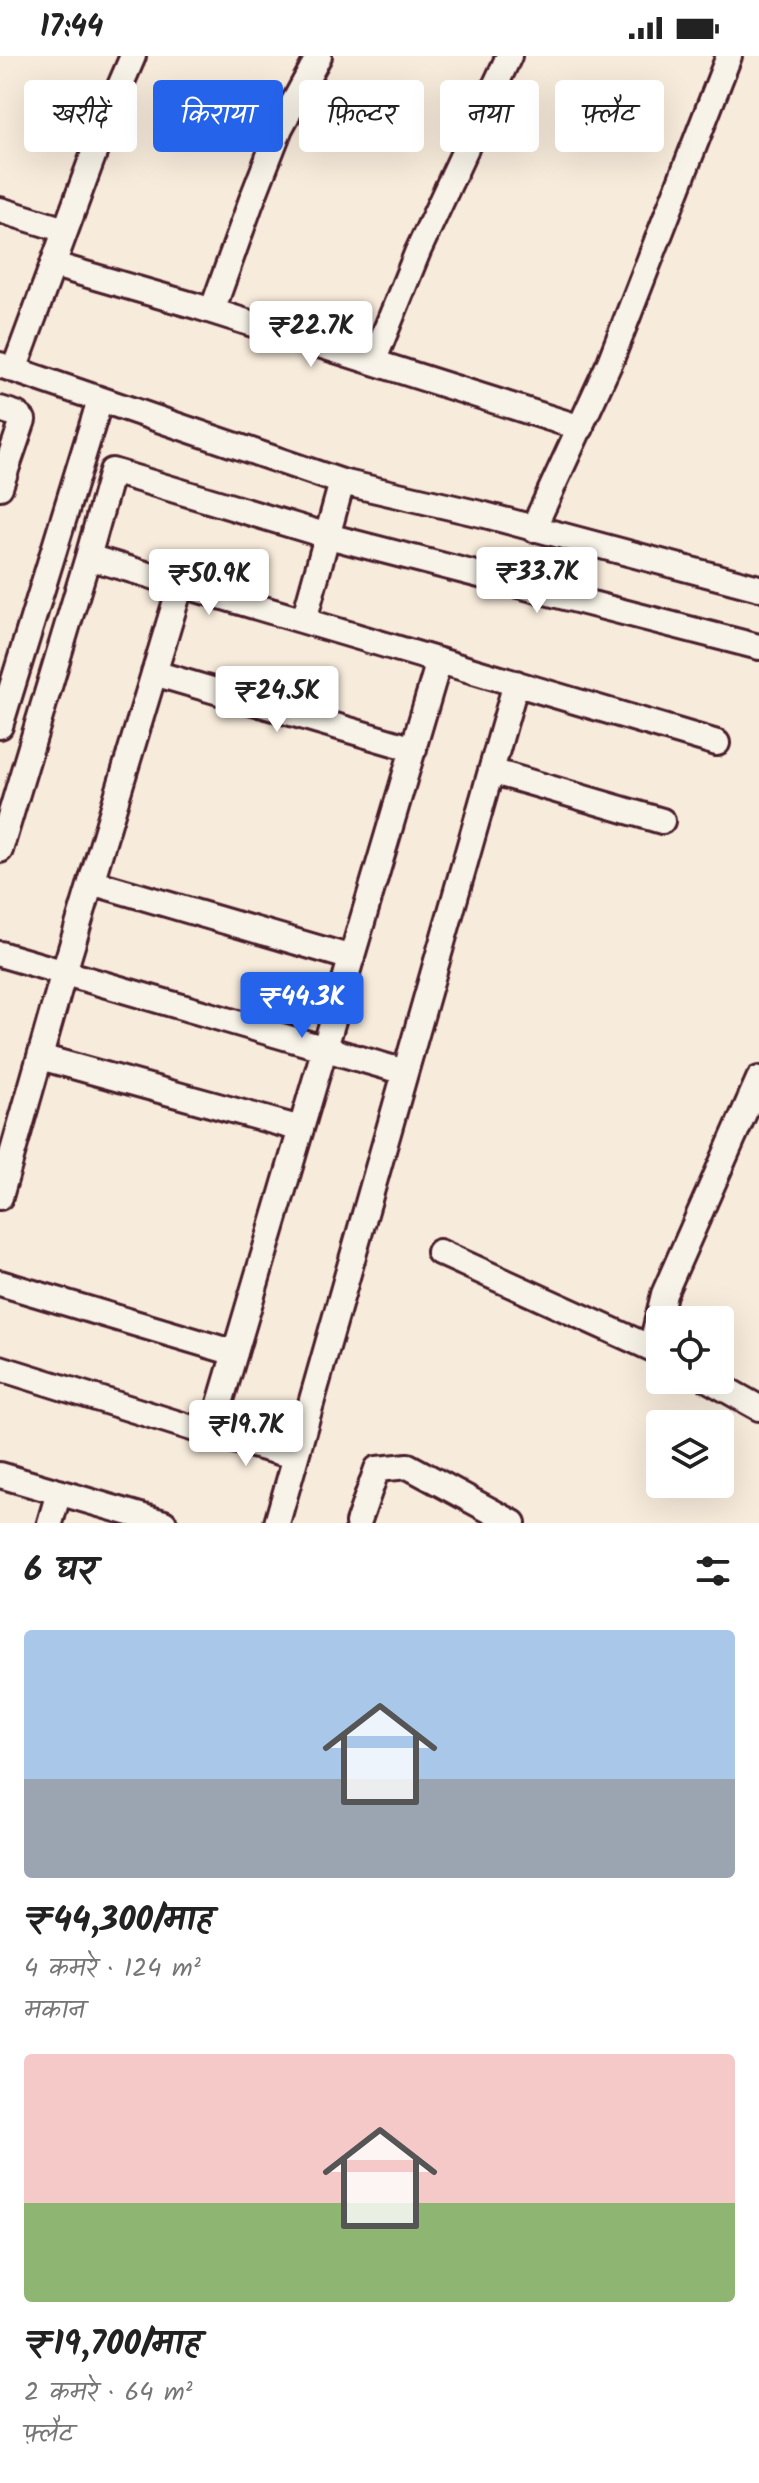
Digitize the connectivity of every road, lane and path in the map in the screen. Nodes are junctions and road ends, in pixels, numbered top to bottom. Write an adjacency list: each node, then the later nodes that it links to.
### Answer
1 (133, 56): 6 (street)
2 (319, 56): 8 (street)
3 (509, 56): 9 (street)
4 (729, 56): 13 (street)
5 (0, 210): 6 (street)
6 (65, 230): 7 (street)
7 (54, 265): 8 (street); 10 (street)
8 (212, 311): 9 (street)
9 (373, 362): 13 (street)
10 (7, 368): 11 (street)
11 (100, 400): 14 (street); 26 (street)
12 (0, 409): 15 (street)
13 (581, 428): 16 (street)
14 (342, 482): 16 (street); 17 (street)
15 (0, 487)
16 (533, 529): 20 (street)
17 (328, 536): 18 (street); 21 (street); 22 (street)
18 (88, 557): 19 (street); 31 (street)
19 (181, 584): 21 (street); 24 (street)
20 (759, 588)
21 (304, 620): 23 (street)
22 (759, 647)
23 (439, 661): 25 (street); 28 (street)
24 (154, 673): 28 (street); 32 (street)
25 (516, 683): 27 (street); 29 (street)
26 (0, 726)
27 (717, 743)
28 (414, 749): 34 (street)
29 (491, 771): 30 (street); 38 (street)
30 (662, 821)
31 (0, 850)
32 (91, 882): 34 (street); 35 (street)
33 (0, 954): 35 (street)
34 (352, 958): 36 (street)
35 (64, 972): 36 (street); 37 (street)
36 (324, 1049): 38 (street); 40 (street)
37 (40, 1057): 40 (street); 41 (street)
38 (405, 1072): 51 (street)
39 (759, 1079): 44 (street)
40 (301, 1129): 46 (street)
41 (0, 1197)
42 (439, 1252): 45 (street)
43 (0, 1283): 46 (street)
44 (662, 1306)
45 (646, 1346)
46 (235, 1353): 50 (street)
47 (0, 1368): 50 (street)
48 (734, 1394): 49 (street)
49 (759, 1408)
50 (211, 1434): 51 (street)
51 (294, 1456): 56 (street)
52 (0, 1475): 53 (street)
53 (59, 1492): 54 (street); 55 (street)
54 (50, 1523)
55 (164, 1523)
56 (277, 1523)
57 (358, 1523): 58 (street)
58 (513, 1523)

